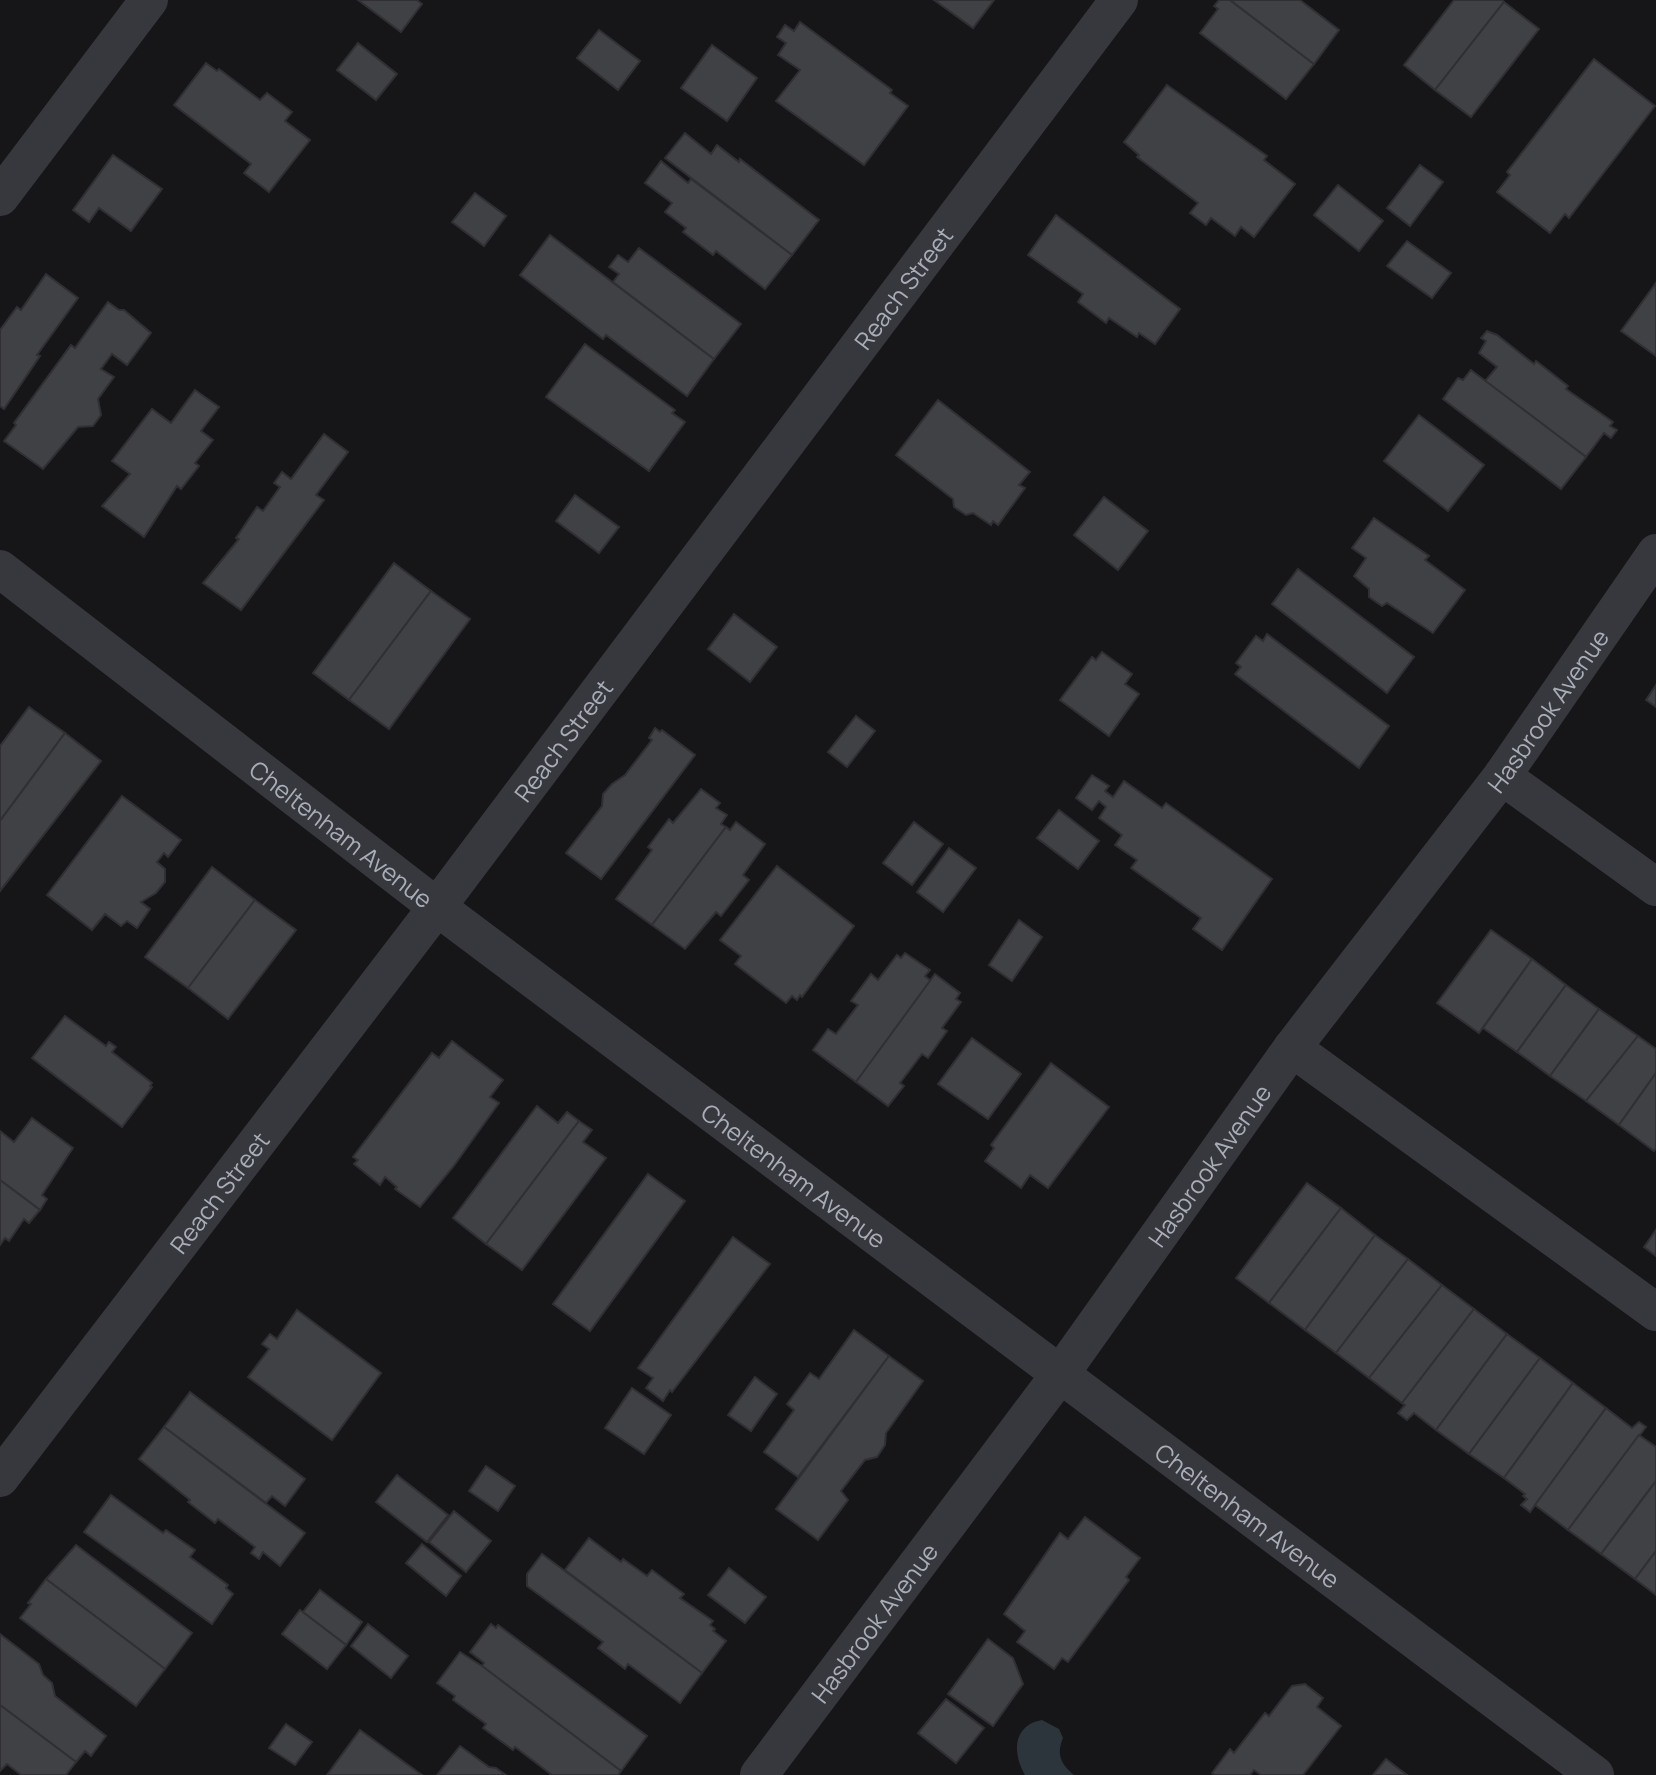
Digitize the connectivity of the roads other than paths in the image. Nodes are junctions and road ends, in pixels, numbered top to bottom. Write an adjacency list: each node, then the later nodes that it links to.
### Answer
1 (149, 0): 3 (street)
2 (1119, 0): 8 (street, Reach Street)
3 (0, 197)
4 (1656, 552): 6 (street, Hasbrook Avenue)
5 (0, 569): 8 (street, Cheltenham Avenue)
6 (1502, 776): 7 (street); 9 (street, Hasbrook Avenue)
7 (1656, 887)
8 (437, 907): 11 (street, Cheltenham Avenue); 12 (street, Reach Street)
9 (1293, 1048): 10 (street); 11 (street, Hasbrook Avenue)
10 (1656, 1312)
11 (1061, 1374): 13 (street, Hasbrook Avenue); 14 (street, Cheltenham Avenue)
12 (0, 1478)
13 (759, 1775)
14 (1595, 1775)

